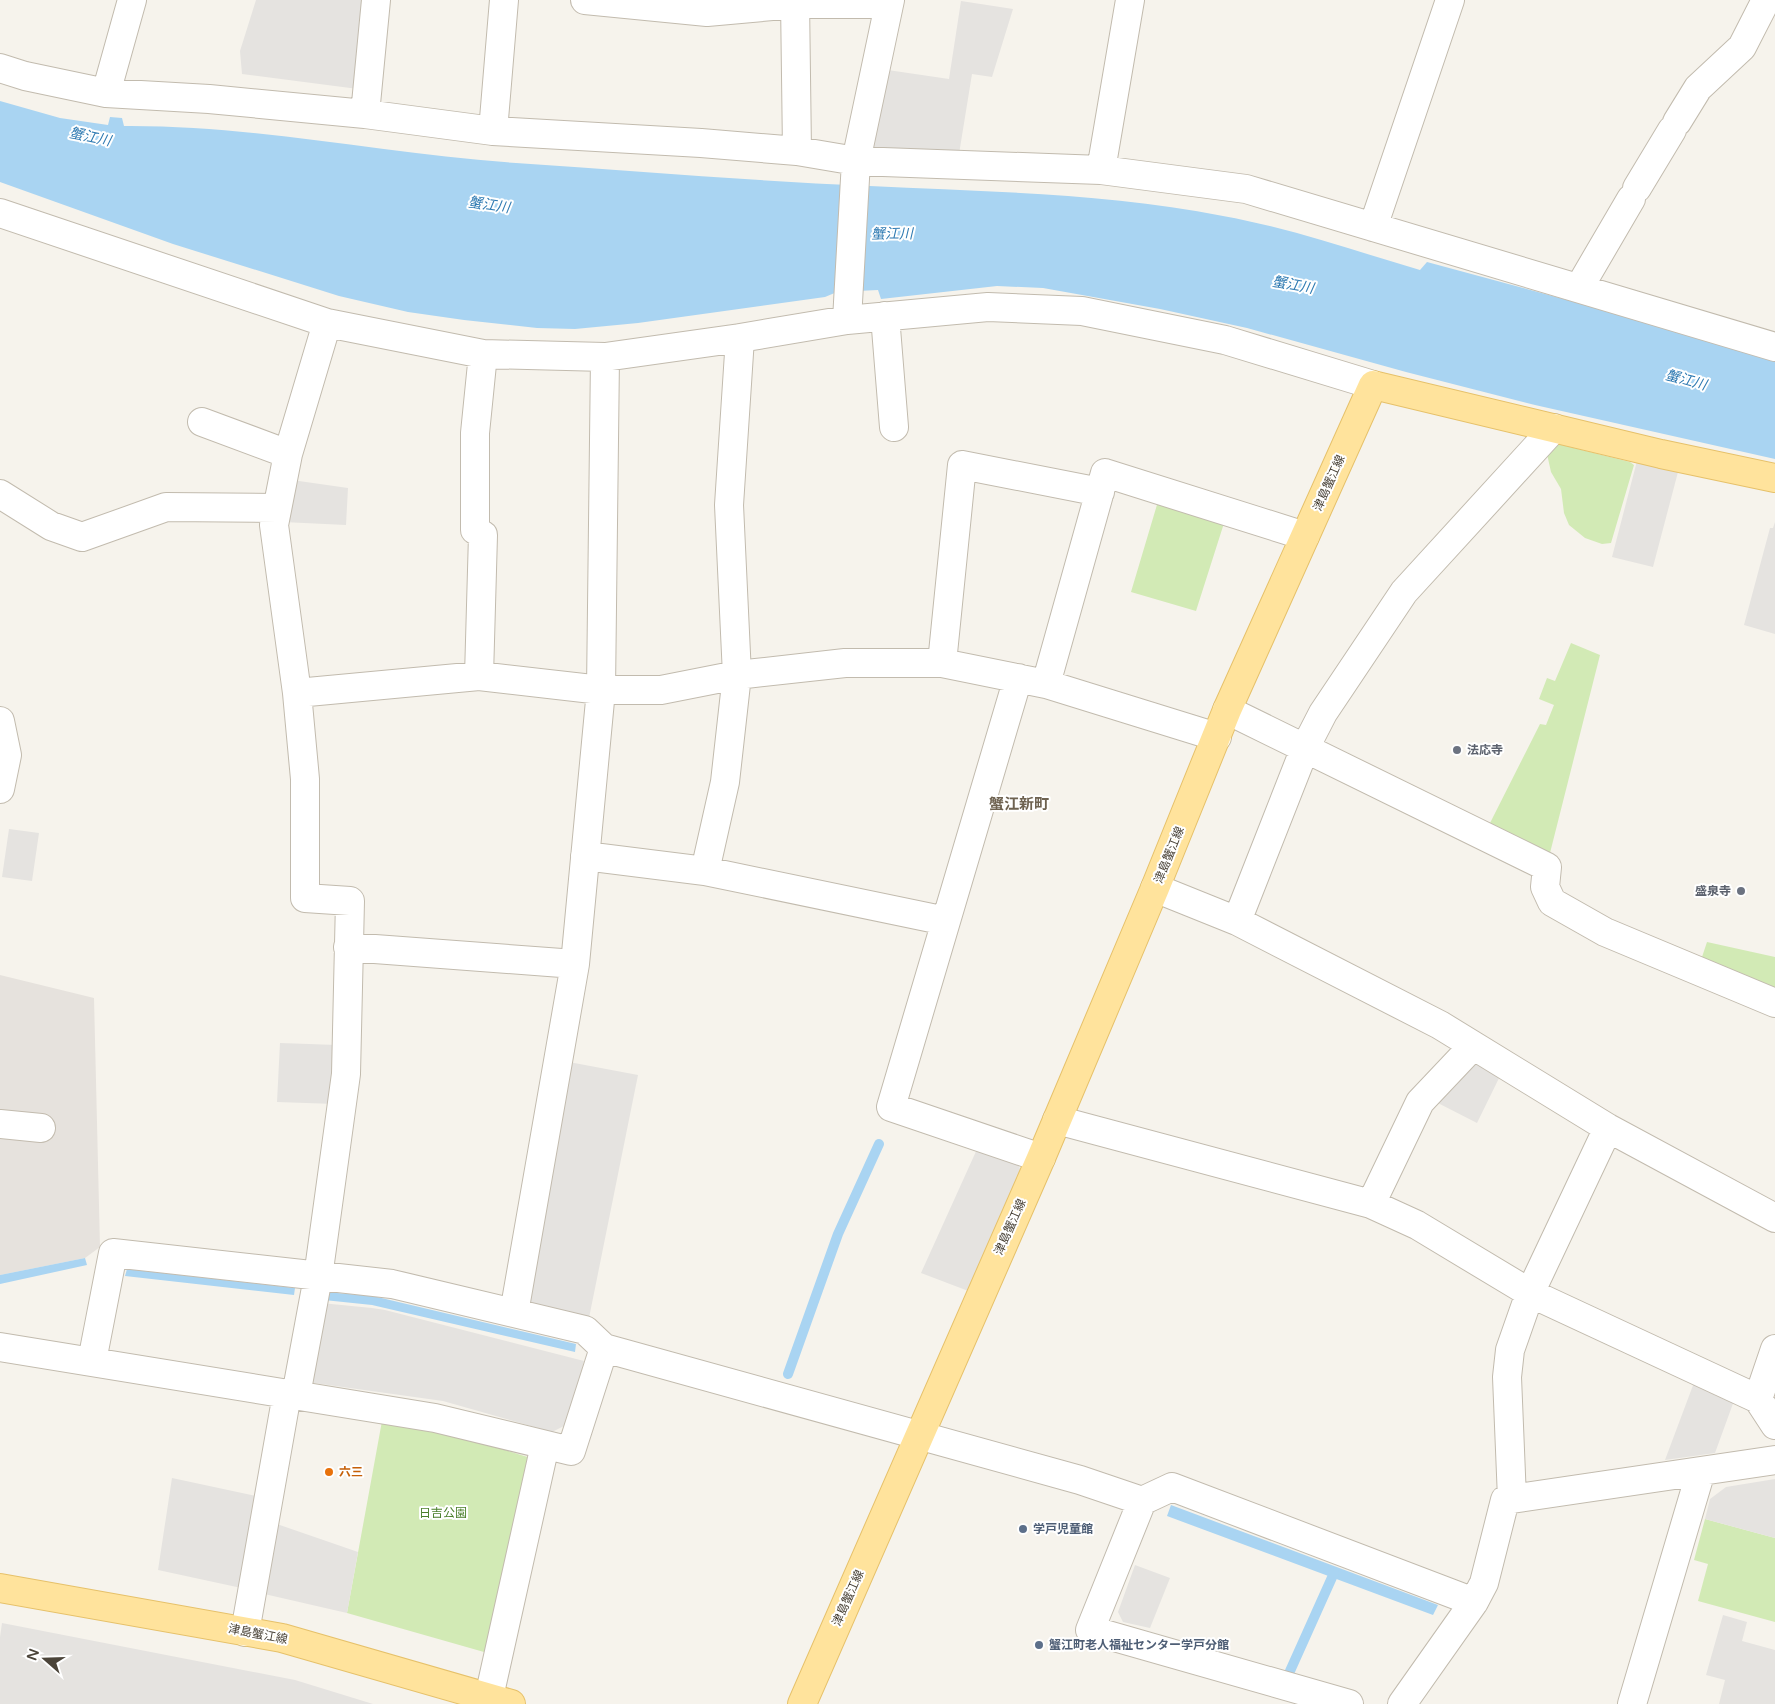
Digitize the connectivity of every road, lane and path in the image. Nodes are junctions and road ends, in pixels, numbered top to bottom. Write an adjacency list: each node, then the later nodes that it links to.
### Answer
1 (132, 0): 11 (street)
2 (376, 0): 12 (street)
3 (504, 0): 13 (street)
4 (585, 0): 8 (street)
5 (1130, 0): 16 (street)
6 (1450, 0): 18 (street)
7 (1766, 0): 19 (street)
8 (795, 2): 9 (street); 14 (street)
9 (889, 2): 15 (street)
10 (0, 68): 11 (street)
11 (106, 93): 12 (street)
12 (366, 114): 13 (street)
13 (493, 131): 14 (street)
14 (797, 151): 15 (street)
15 (856, 161): 16 (street); 20 (street)
16 (1101, 170): 18 (street)
17 (0, 213): 22 (street)
18 (1374, 227): 19 (street)
19 (1579, 288): 24 (street)
20 (847, 313): 21 (street); 23 (street)
21 (885, 316): 27 (street); 29 (street)
22 (328, 323): 25 (street); 31 (street)
23 (740, 338): 26 (street); 38 (street)
24 (1775, 347)
25 (483, 354): 26 (street); 39 (street)
26 (605, 357): 42 (street)
27 (1373, 385): 30 (main road); 36 (main road, 津島蟹江線)
28 (202, 422): 31 (street)
29 (894, 427)
30 (1554, 428): 32 (main road); 47 (street)
31 (288, 454): 35 (street)
32 (1775, 478)
33 (1100, 492): 36 (street); 37 (street); 41 (street)
34 (0, 494): 35 (street)
35 (277, 508): 43 (street)
36 (1305, 536): 44 (main road, 津島蟹江線)
37 (942, 663): 38 (street); 40 (street)
38 (737, 674): 42 (street); 50 (street)
39 (479, 676): 42 (street); 43 (street)
40 (1018, 678): 41 (street); 52 (street)
41 (1046, 684): 46 (street)
42 (601, 690): 49 (street)
43 (297, 693): 54 (street)
44 (1227, 710): 46 (main road, 津島蟹江線); 47 (street)
45 (0, 721): 48 (street)
46 (1217, 737): 51 (main road, 津島蟹江線)
47 (1305, 748): 53 (street); 56 (street)
48 (0, 789)
49 (585, 856): 50 (street); 55 (street)
50 (705, 871): 52 (street)
51 (1155, 888): 53 (street); 58 (main road, 津島蟹江線)
52 (946, 920): 62 (street)
53 (1237, 921): 57 (street)
54 (348, 947): 55 (street); 65 (street)
55 (574, 964): 67 (street)
56 (1775, 1002)
57 (1473, 1046): 61 (street); 63 (street)
58 (1057, 1120): 62 (main road, 津島蟹江線); 63 (street)
59 (0, 1124): 60 (street)
60 (41, 1128)
61 (1608, 1128): 64 (street); 66 (street)
62 (1041, 1158): 75 (main road, 津島蟹江線)
63 (1371, 1204): 66 (street)
64 (1775, 1218)
65 (318, 1276): 67 (street); 71 (street); 72 (street)
66 (1530, 1293): 73 (street); 79 (street)
67 (514, 1313): 69 (street)
68 (0, 1347): 71 (street)
69 (604, 1348): 75 (street); 76 (street)
70 (1775, 1349): 73 (street)
71 (92, 1362): 72 (street)
72 (291, 1395): 76 (street); 83 (street)
73 (1758, 1399): 74 (street)
74 (1775, 1425)
75 (919, 1437): 80 (street); 85 (main road, 津島蟹江線)
76 (545, 1445): 84 (street)
77 (1775, 1460): 78 (street)
78 (1700, 1471): 79 (street); 88 (street)
79 (1512, 1499): 82 (street)
80 (1142, 1501): 82 (street); 86 (street)
81 (0, 1588): 83 (main road, 津島蟹江線)
82 (1474, 1602): 87 (street)
83 (245, 1632): 84 (main road, 津島蟹江線)
84 (500, 1700)
85 (802, 1704)
86 (1349, 1704)
87 (1402, 1704)
88 (1632, 1704)

